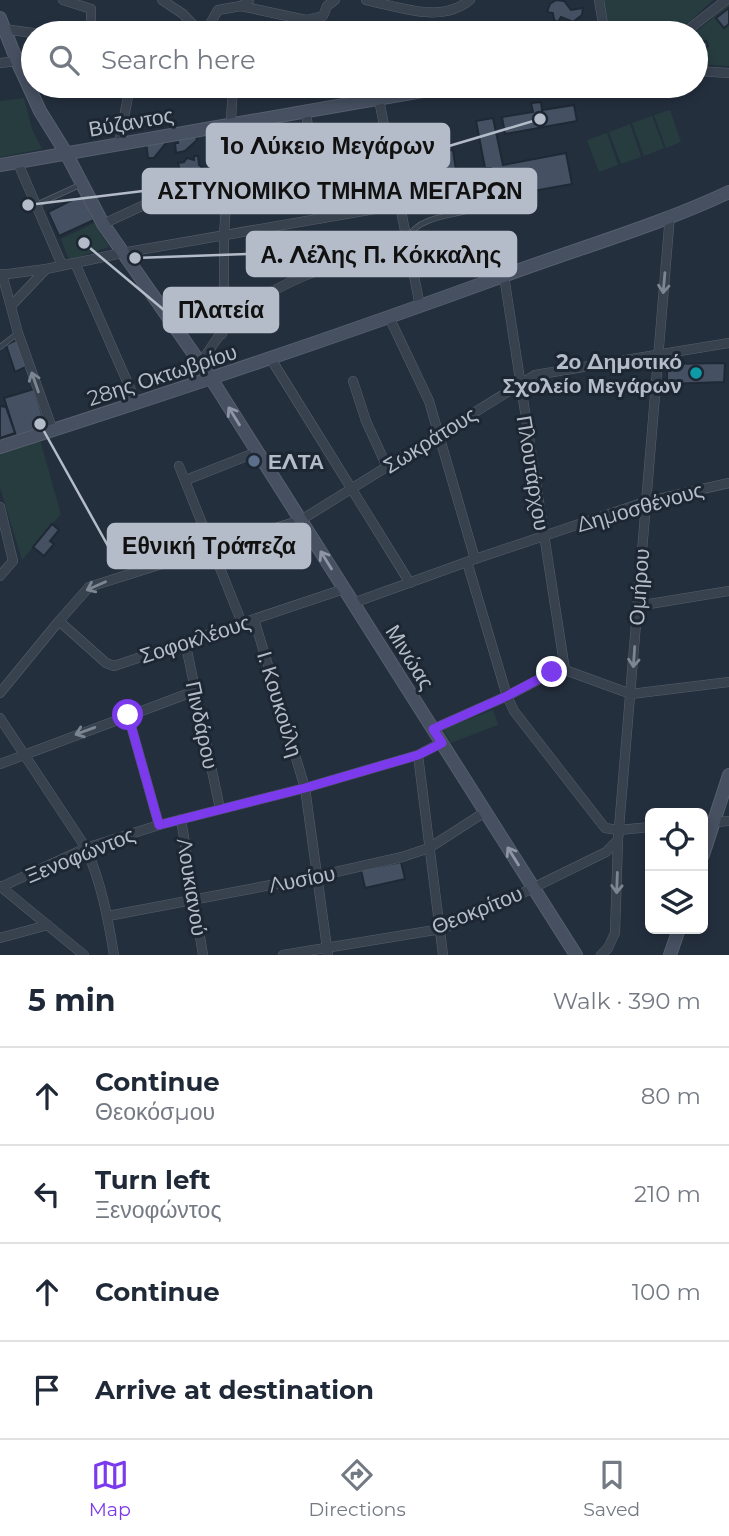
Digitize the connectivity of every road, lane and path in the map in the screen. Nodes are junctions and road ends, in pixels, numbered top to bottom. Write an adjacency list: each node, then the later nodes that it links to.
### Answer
1 (63, 0): 10 (street)
2 (162, 0): 11 (street)
3 (249, 0): 9 (street)
4 (335, 0): 9 (street)
5 (366, 0): 6 (street)
6 (470, 0)
7 (599, 0): 13 (street)
8 (726, 0): 14 (street)
9 (241, 6): 12 (street)
10 (91, 21)
11 (190, 21)
12 (211, 21)
13 (602, 21)
14 (699, 21)
15 (1, 25): 16 (street); 17 (street, Μινώας)
16 (21, 30)
17 (16, 61): 18 (street); 19 (street, Μινώας)
18 (0, 63)
19 (21, 71)
20 (708, 72): 21 (street)
21 (729, 73)
22 (34, 98): 30 (street, Μινώας)
23 (128, 98): 29 (street)
24 (232, 98): 28 (street)
25 (389, 98): 26 (street, Βύζαντος)
26 (379, 100): 27 (street, Βύζαντος); 37 (street)
27 (306, 111): 28 (street, Βύζαντος); 40 (street)
28 (231, 124): 29 (street, Βύζαντος); 33 (street)
29 (119, 144): 30 (street, Βύζαντος)
30 (66, 153): 31 (street, Βύζαντος); 34 (street, Μινώας)
31 (17, 161): 32 (street, Βύζαντος); 36 (street)
32 (0, 165)
33 (227, 183): 41 (street); 42 (street)
34 (82, 184): 36 (lane); 41 (street, Μινώας)
35 (729, 191): 39 (street, 28ης Οκτωβρίου)
36 (35, 205): 46 (street)
37 (398, 205): 40 (street); 43 (street)
38 (466, 211): 43 (lane)
39 (670, 215): 48 (street, 28ης Οκτωβρίου); 57 (street, Ομήρου, one-way to 57)
40 (319, 219): 42 (street)
41 (103, 225): 44 (street, Μινώας)
42 (224, 236): 44 (street); 54 (street)
43 (406, 243): 51 (street); 54 (street)
44 (122, 253): 45 (street); 59 (street, Μινώας)
45 (75, 263): 46 (street); 63 (street)
46 (61, 265): 47 (street)
47 (46, 268): 49 (street); 50 (street)
48 (502, 273): 51 (street, 28ης Οκτωβρίου); 62 (street, Πλουτάρχου)
49 (1, 275): 50 (street)
50 (11, 306): 53 (street)
51 (420, 306): 52 (street, 28ης Οκτωβρίου)
52 (389, 317): 58 (street, 28ης Οκτωβρίου); 65 (street)
53 (18, 333): 56 (lane); 64 (street, one-way to 53)
54 (222, 334): 59 (street)
55 (729, 343): 57 (street, Σωκράτους)
56 (0, 347)
57 (658, 355): 62 (street, Σωκράτους); 73 (street, Ομήρου)
58 (271, 359): 60 (street, 28ης Οκτωβρίου); 72 (street)
59 (200, 364): 60 (street, Μινώας)
60 (212, 380): 63 (street, 28ης Οκτωβρίου); 67 (street, Μινώας, one-way to 60)
61 (353, 381): 69 (street)
62 (520, 384): 65 (street, Σωκράτους); 77 (street, Πλουτάρχου)
63 (137, 404): 64 (street, 28ης Οκτωβρίου)
64 (53, 431): 66 (street, 28ης Οκτωβρίου)
65 (439, 434): 69 (street, Σωκράτους); 79 (street)
66 (0, 447)
67 (257, 452): 70 (street); 75 (street, Μινώας)
68 (179, 466): 70 (street)
69 (387, 467): 72 (street, Σωκράτους)
70 (186, 480): 78 (street)
71 (729, 483): 73 (street, Δημοσθένους)
72 (352, 489): 75 (street, Σωκράτους); 81 (street)
73 (645, 502): 77 (street, Δημοσθένους); 85 (street, Ομήρου)
74 (0, 507): 76 (street)
75 (301, 520): 78 (street, Σωκράτους); 82 (street, Μινώας, one-way to 75)
76 (3, 526): 80 (street)
77 (543, 537): 79 (street, Δημοσθένους); 90 (street, Πλουτάρχου)
78 (214, 548): 87 (street, Σωκράτους, one-way to 87); 88 (street)
79 (471, 560): 81 (street, Δημοσθένους); 95 (street)
80 (0, 576)
81 (410, 583): 84 (street, Δημοσθένους)
82 (344, 589): 84 (street, Μινώας); 86 (street, Σοφοκλέους)
83 (729, 591): 85 (street)
84 (353, 603): 98 (street, Μινώας)
85 (637, 606): 94 (street, Ομήρου, one-way to 94)
86 (254, 619): 88 (street, Σοφοκλέους); 104 (street, Ι. Κουκούλη)
87 (59, 621): 89 (street, Σοφοκλέους); 93 (street, Σωκράτους)
88 (242, 623): 89 (street, Σοφοκλέους)
89 (185, 641): 92 (street, Πινδάρου)
90 (565, 670): 94 (street); 95 (street)
91 (729, 682): 94 (street)
92 (195, 691): 96 (street); 105 (street, Πινδάρου)
93 (0, 693)
94 (631, 694): 112 (street, Ομήρου)
95 (507, 696): 98 (street); 112 (street)
96 (128, 715): 100 (street, one-way to 100); 110 (street)
97 (0, 718): 100 (street)
98 (433, 729): 99 (street, Μινώας)
99 (442, 743): 101 (street, Ξενοφώντος); 106 (street, Μινώας)
100 (24, 753): 102 (street); 113 (street)
101 (418, 755): 104 (street, Ξενοφώντος); 114 (street)
102 (0, 764)
103 (729, 775): 109 (street)
104 (305, 788): 105 (street, Ξενοφώντος); 115 (street, Ι. Κουκούλη)
105 (220, 809): 107 (street, Ξενοφώντος)
106 (485, 812): 114 (street, Λυσίου); 117 (street, Μινώας, one-way to 106)
107 (181, 819): 110 (street, Ξενοφώντος); 118 (street, Λουκιανού)
108 (729, 821): 109 (street)
109 (708, 823)
110 (159, 825): 113 (street, Ξενοφώντος)
111 (645, 828): 112 (street)
112 (619, 835): 117 (street, Θεοκρίτου); 131 (street, Ομήρου, one-way to 131)
113 (86, 848): 116 (street, Ξενοφώντος); 119 (street)
114 (429, 848): 115 (street, Λυσίου); 121 (street)
115 (318, 876): 118 (street, Λυσίου); 124 (street, Ι. Κουκούλη)
116 (1, 886): 120 (street)
117 (534, 888): 121 (street, Θεοκρίτου); 130 (street, Μινώας)
118 (194, 900): 119 (street, Λυσίου); 127 (street, Λουκιανού)
119 (108, 916): 126 (street)
120 (48, 925): 123 (street); 125 (street)
121 (440, 929): 124 (street, Θεοκρίτου); 129 (street)
122 (677, 934): 132 (street)
123 (0, 938)
124 (327, 951): 128 (street, Θεοκρίτου)
125 (84, 955)
126 (114, 955)
127 (203, 955)
128 (283, 955)
129 (443, 955)
130 (576, 955)
131 (601, 955)
132 (670, 955)

